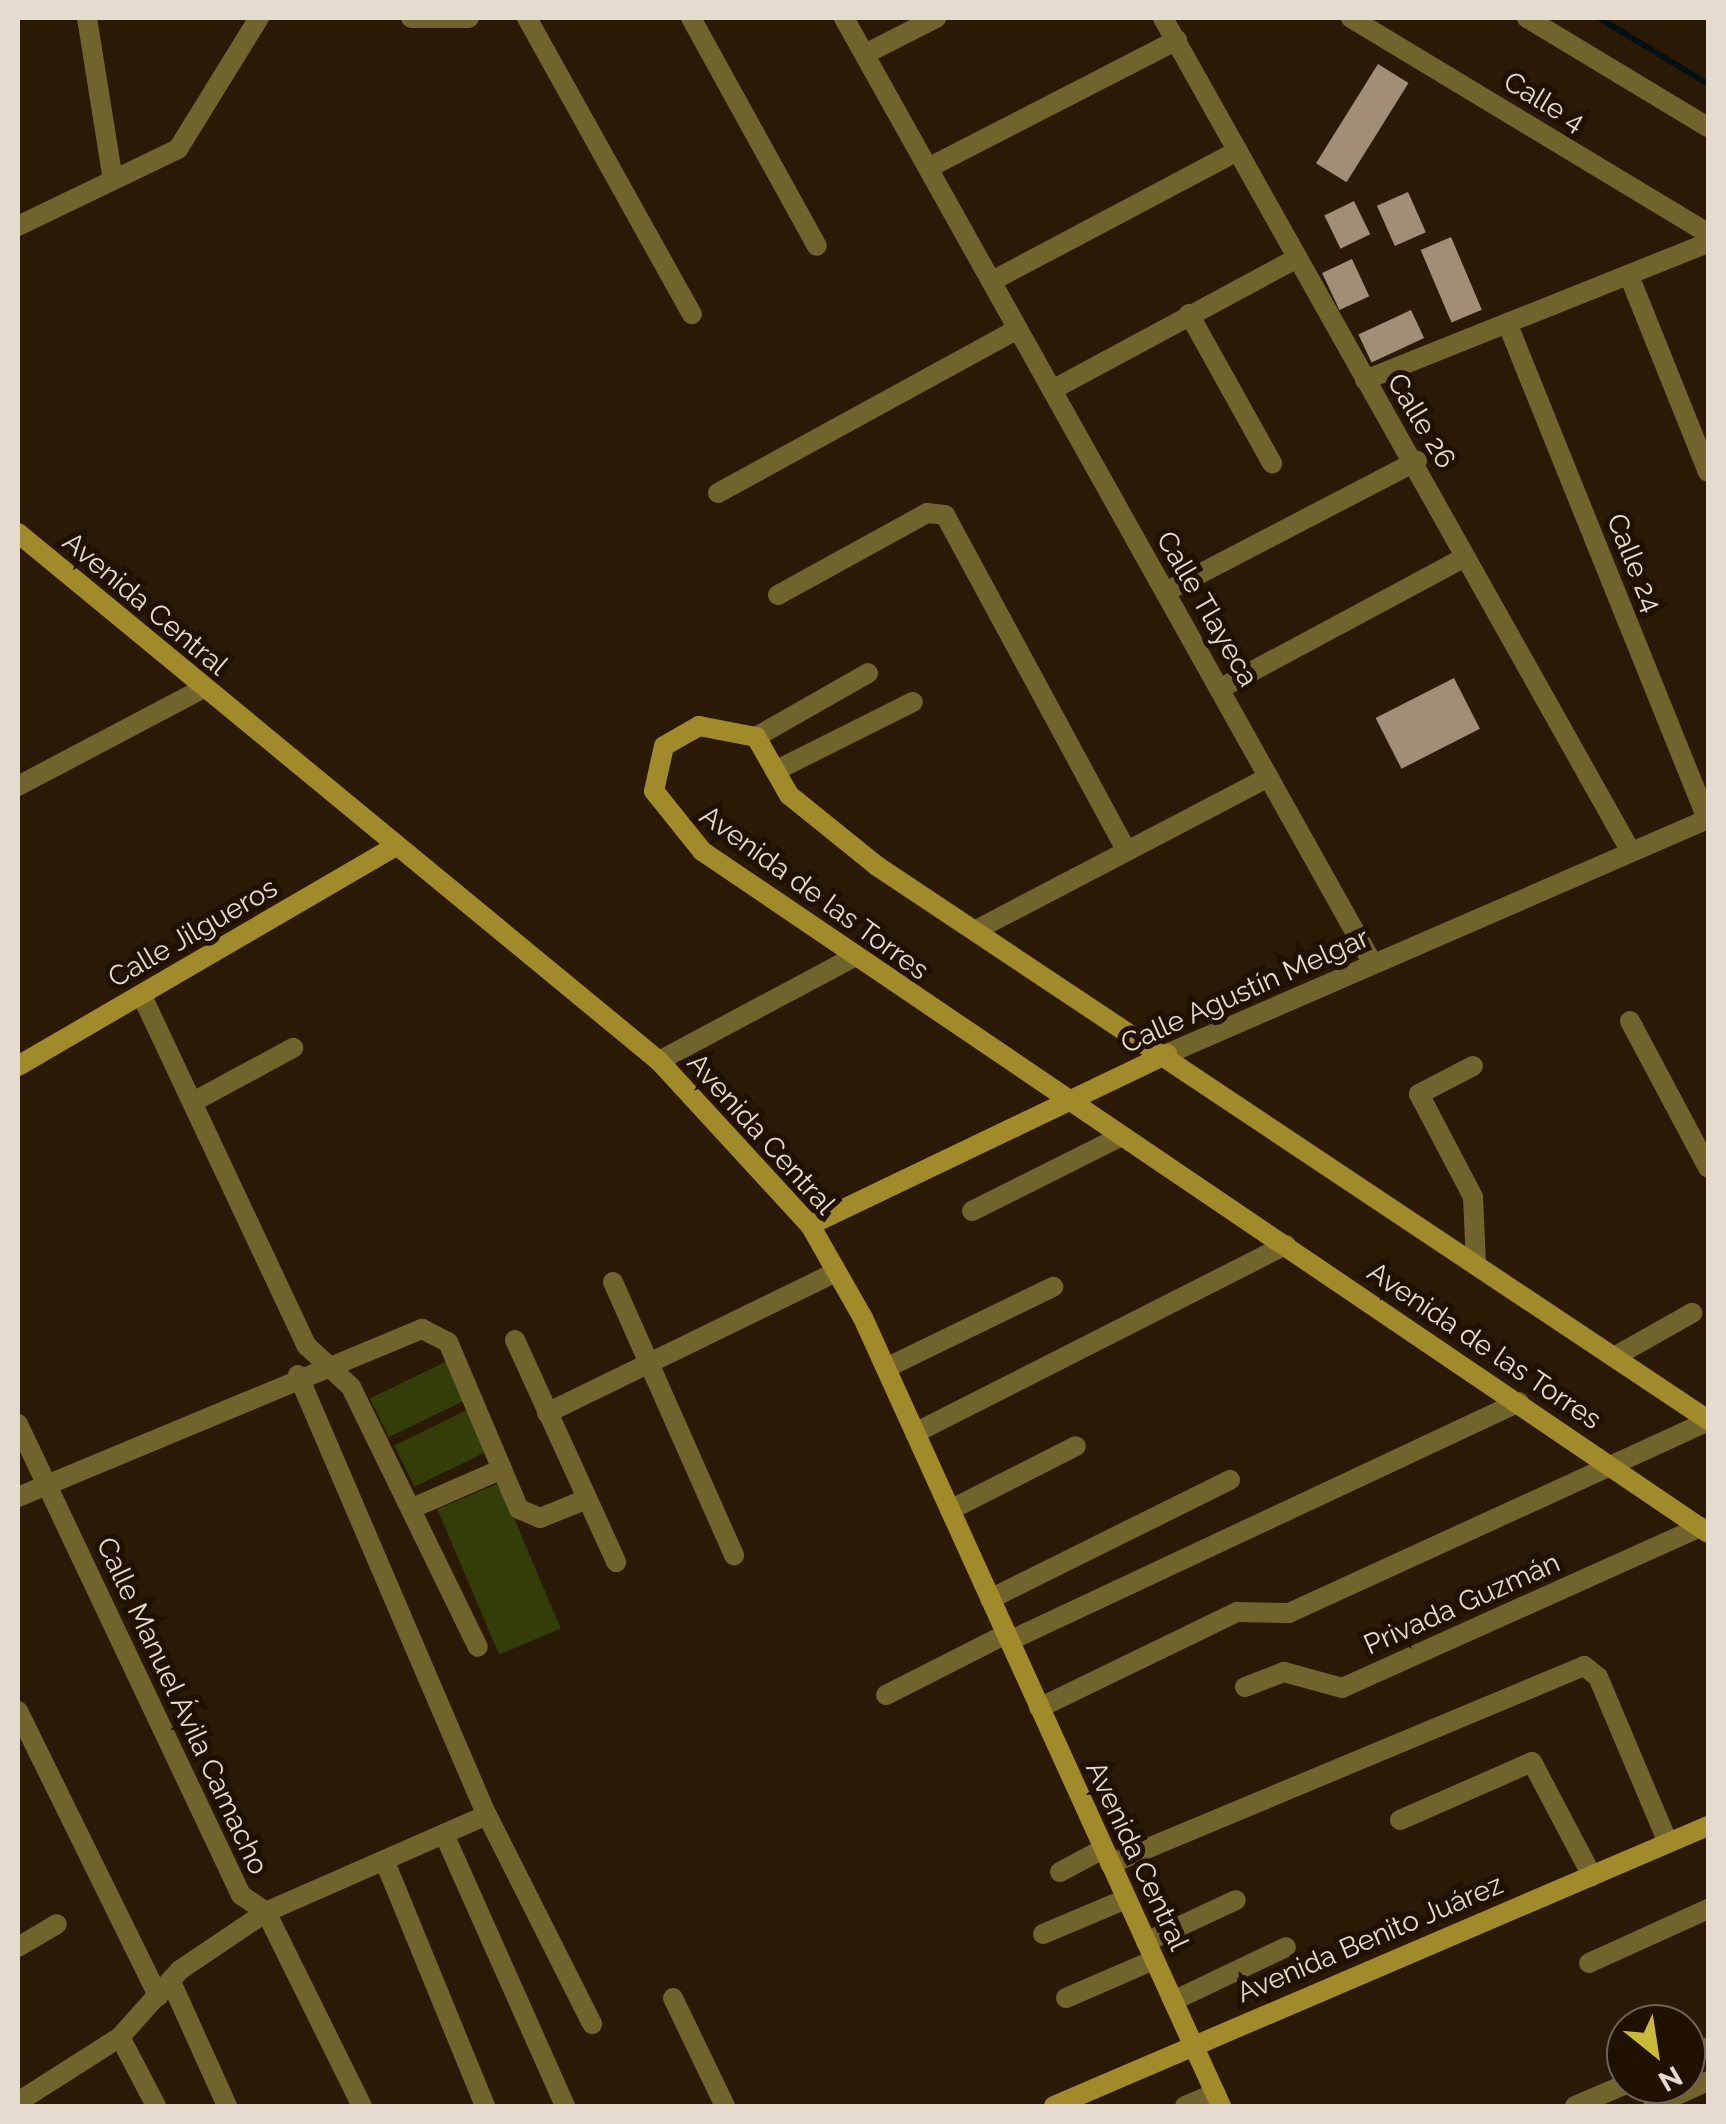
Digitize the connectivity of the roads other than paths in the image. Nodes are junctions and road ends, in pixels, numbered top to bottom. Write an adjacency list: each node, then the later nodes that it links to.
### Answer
1 (86, 18): 17 (street)
2 (411, 18): 3 (street)
3 (469, 18)
4 (527, 18): 25 (street)
5 (691, 18): 21 (street)
6 (844, 18): 13 (street, Calle Tlayeca)
7 (936, 18): 13 (street)
8 (1163, 18): 12 (street, Calle 26)
9 (1351, 18): 19 (street, Calle 4)
10 (1528, 18): 14 (street)
11 (252, 22): 17 (street)
12 (1177, 40): 15 (street, Calle 26); 16 (street)
13 (865, 54): 16 (street, Calle Tlayeca)
14 (1708, 127)
15 (1238, 151): 22 (street, Calle 26); 24 (street)
16 (928, 168): 24 (street, Calle Tlayeca)
17 (113, 180): 18 (street)
18 (18, 226)
19 (1708, 233)
20 (1708, 243): 23 (street)
21 (817, 246)
22 (1297, 258): 26 (street); 29 (street, Calle 26)
23 (1630, 278): 27 (street); 33 (street)
24 (992, 281): 28 (street, Calle Tlayeca)
25 (692, 314)
26 (1189, 314): 30 (street); 32 (street)
27 (1508, 325): 29 (street); 47 (street, Calle 24)
28 (1018, 329): 30 (street, Calle Tlayeca); 34 (street)
29 (1365, 380): 31 (street, Calle 26)
30 (1052, 390): 37 (street, Calle Tlayeca)
31 (1417, 461): 36 (street, Calle 26); 37 (street)
32 (1272, 463)
33 (1708, 472)
34 (718, 493)
35 (18, 533): 41 (main road, Avenida Central)
36 (1463, 558): 40 (street); 50 (street, Calle 26)
37 (1165, 592): 40 (street, Calle Tlayeca)
38 (778, 595): 49 (street)
39 (868, 673): 43 (street)
40 (1221, 688): 45 (street, Calle Tlayeca)
41 (202, 689): 46 (street); 48 (main road, Avenida Central)
42 (913, 702): 44 (street)
43 (756, 737): 44 (main road); 52 (main road, Avenida de las Torres)
44 (775, 770): 51 (main road)
45 (1269, 777): 49 (street); 53 (street, Calle Tlayeca)
46 (18, 786)
47 (1708, 819): 50 (street, Calle Agustín Melgar)
48 (396, 846): 54 (main road, Calle Jilgueros); 58 (main road, Avenida Central)
49 (1127, 851): 51 (street)
50 (1631, 852): 53 (street, Calle Agustín Melgar)
51 (978, 928): 57 (main road)
52 (852, 958): 58 (street); 62 (main road, Avenida de las Torres)
53 (1374, 964): 57 (street, Calle Agustín Melgar)
54 (142, 996): 59 (main road, Calle Jilgueros); 61 (street)
55 (1630, 1021): 64 (street)
56 (293, 1048): 61 (street)
57 (1167, 1054): 62 (main road, Calle Agustín Melgar); 68 (main road)
58 (659, 1061): 66 (main road, Avenida Central)
59 (18, 1066)
60 (1473, 1066): 68 (street)
61 (192, 1102): 76 (street)
62 (1064, 1102): 63 (main road, Avenida de las Torres); 66 (main road, Calle Agustín Melgar)
63 (1120, 1138): 65 (street); 67 (main road, Avenida de las Torres)
64 (1708, 1168)
65 (972, 1212)
66 (810, 1225): 69 (main road, Avenida Central)
67 (1286, 1245): 79 (main road, Avenida de las Torres); 83 (street)
68 (1476, 1264): 74 (main road)
69 (836, 1272): 75 (street); 77 (main road, Avenida Central)
70 (612, 1282): 75 (street)
71 (1053, 1286): 77 (street)
72 (1692, 1313): 74 (street)
73 (515, 1340): 80 (street)
74 (1614, 1357): 81 (main road)
75 (652, 1362): 80 (street); 94 (street)
76 (322, 1366): 78 (street); 86 (street); 91 (street)
77 (886, 1368): 83 (main road, Avenida Central)
78 (298, 1375): 88 (street); 103 (street)
79 (1518, 1402): 85 (main road, Avenida de las Torres); 97 (street)
80 (547, 1414): 90 (street)
81 (1708, 1420): 85 (street)
82 (18, 1424): 88 (street, Calle Manuel Ávila Camacho)
83 (915, 1433): 92 (main road, Avenida Central)
84 (1076, 1446): 92 (street)
85 (1607, 1463): 93 (main road, Avenida de las Torres); 101 (street)
86 (502, 1469): 90 (street); 91 (street)
87 (1230, 1480): 96 (street)
88 (48, 1484): 89 (street); 115 (street, Calle Manuel Ávila Camacho)
89 (18, 1498)
90 (587, 1499): 95 (street)
91 (415, 1508): 98 (street)
92 (950, 1510): 96 (main road, Avenida Central)
93 (1704, 1530): 99 (street, Privada Guzmán)
94 (734, 1555)
95 (616, 1562)
96 (990, 1599): 97 (main road, Avenida Central)
97 (1007, 1637): 100 (street); 101 (main road, Avenida Central)
98 (478, 1648)
99 (1245, 1688)
100 (886, 1695)
101 (1039, 1708): 108 (main road, Avenida Central)
102 (18, 1711): 122 (street)
103 (487, 1816): 106 (street); 126 (street)
104 (1400, 1820): 111 (street)
105 (1708, 1826): 107 (main road, Avenida Benito Juárez)
106 (444, 1834): 109 (street); 137 (street)
107 (1668, 1843): 108 (street); 111 (main road, Avenida Benito Juárez)
108 (1107, 1856): 110 (street); 112 (main road, Avenida Central)
109 (384, 1862): 115 (street); 136 (street)
110 (1060, 1872)
111 (1592, 1876): 128 (main road, Avenida Benito Juárez)
112 (1126, 1899): 117 (street); 120 (main road, Avenida Central)
113 (1236, 1900): 120 (street)
114 (1708, 1909): 121 (street)
115 (266, 1912): 122 (street); 135 (street, Calle Manuel Ávila Camacho)
116 (57, 1924): 118 (street)
117 (1043, 1934)
118 (18, 1946)
119 (1286, 1947): 125 (street)
120 (1150, 1951): 124 (street); 125 (main road, Avenida Central)
121 (1589, 1963)
122 (165, 1990): 127 (street); 134 (street)
123 (673, 1998): 138 (street)
124 (1066, 1998)
125 (1173, 2002): 128 (main road, Avenida Central)
126 (592, 2024)
127 (120, 2036): 131 (street); 133 (street)
128 (1192, 2043): 132 (main road, Avenida Central); 139 (main road, Avenida Benito Juárez)
129 (1708, 2082): 142 (street)
130 (1606, 2092): 141 (street)
131 (19, 2098)
132 (1218, 2100): 140 (street)
133 (156, 2106)
134 (226, 2106)
135 (362, 2106)
136 (485, 2106)
137 (565, 2106)
138 (725, 2106)
139 (1054, 2106)
140 (1185, 2106)
141 (1574, 2106)
142 (1654, 2106)

